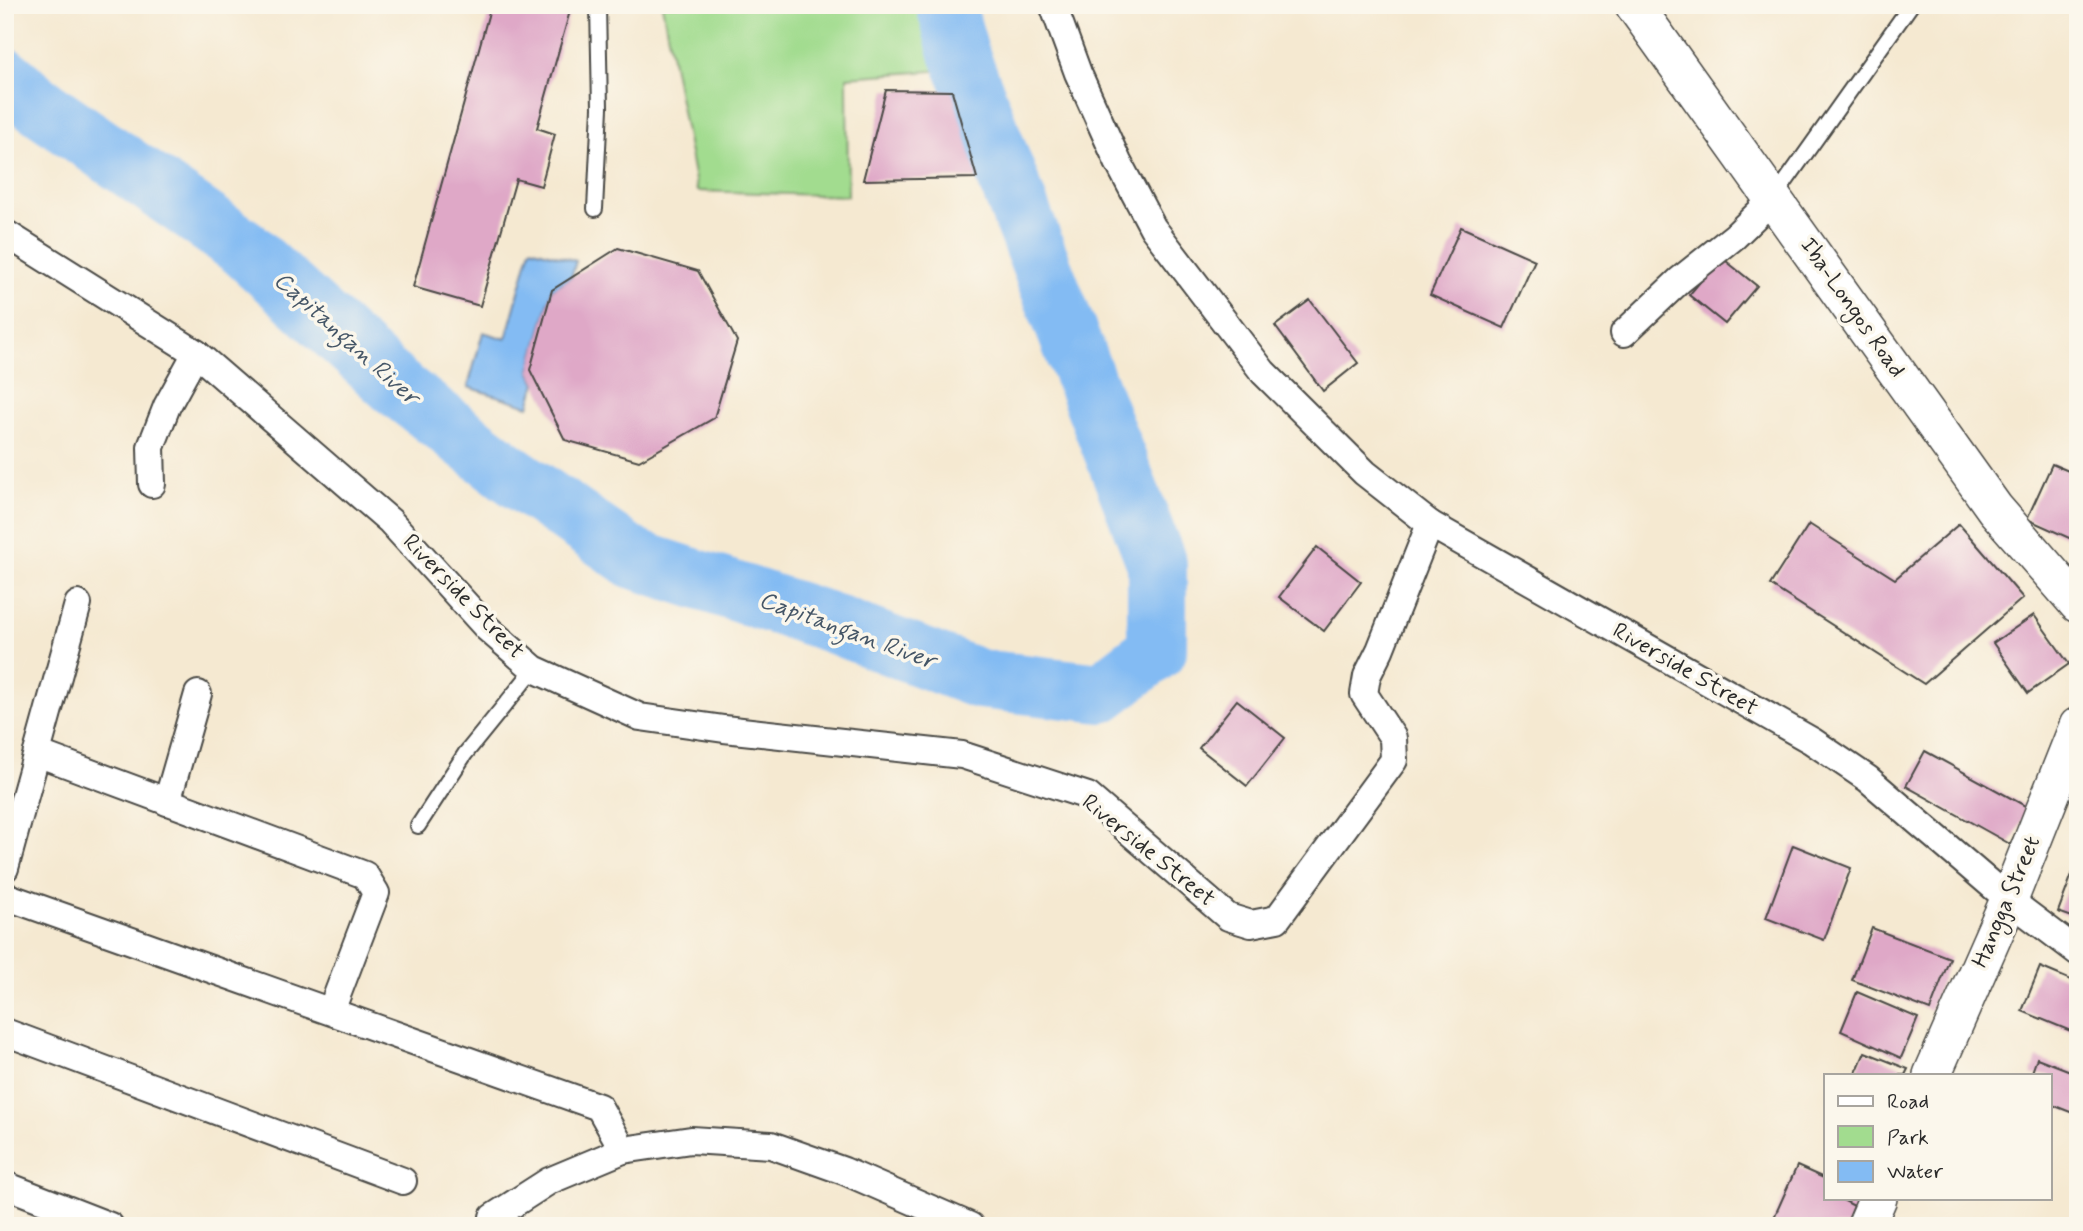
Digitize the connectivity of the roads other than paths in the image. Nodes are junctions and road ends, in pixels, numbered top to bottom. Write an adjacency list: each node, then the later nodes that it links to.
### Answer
1 (598, 5): 6 (lane)
2 (1053, 5): 11 (street)
3 (1634, 5): 5 (street, Iba-Longos Road)
4 (1912, 5): 5 (lane)
5 (1774, 198): 8 (street); 13 (street, Iba-Longos Road)
6 (595, 209)
7 (5, 233): 9 (street, Riverside Street)
8 (1624, 333)
9 (197, 353): 10 (street); 14 (street, Riverside Street)
10 (152, 484)
11 (1430, 524): 14 (street, Riverside Street); 22 (street, Riverside Street)
12 (78, 604): 17 (street)
13 (2078, 604)
14 (534, 669): 19 (lane)
15 (198, 694): 18 (street)
16 (2078, 726): 22 (street, Hangga Street)
17 (37, 753): 18 (street); 20 (street)
18 (167, 802): 24 (street)
19 (418, 826)
20 (5, 868)
21 (5, 896): 24 (street)
22 (2009, 900): 23 (street, Riverside Street); 26 (street, Hangga Street)
23 (2078, 952)
24 (331, 1011): 27 (street)
25 (5, 1032): 28 (street)
26 (1932, 1074)
27 (622, 1150): 31 (street); 33 (street)
28 (403, 1181)
29 (5, 1185): 32 (street)
30 (1877, 1200): 34 (street)
31 (493, 1217)
32 (110, 1226)
33 (970, 1226)
34 (1866, 1226)

